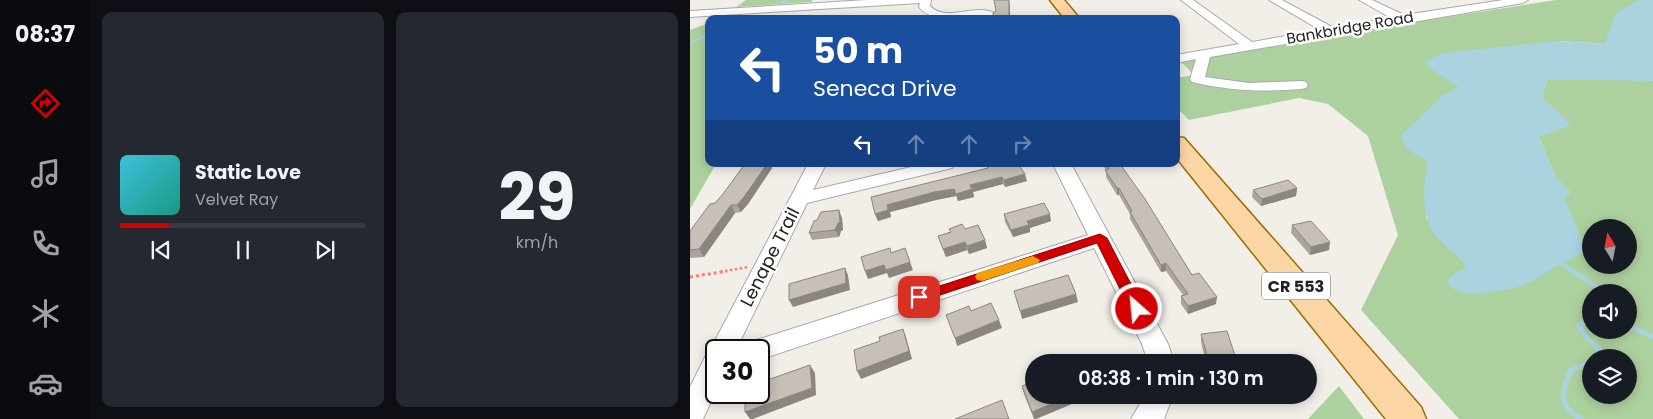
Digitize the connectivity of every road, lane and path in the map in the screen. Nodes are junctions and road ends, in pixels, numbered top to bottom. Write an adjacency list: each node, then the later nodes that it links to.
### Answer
1 (910, 0): 2 (street); 10 (street); 13 (street)
2 (919, 0)
3 (926, 0): 14 (street)
4 (1057, 0): 17 (main road)
5 (1186, 0): 20 (street)
6 (1274, 0): 19 (street)
7 (1364, 0): 18 (street)
8 (1457, 0): 11 (street)
9 (1524, 0): 11 (street, Bankbridge Road)
10 (891, 1): 12 (street)
11 (1477, 8): 18 (street, Bankbridge Road)
12 (690, 14)
13 (905, 14)
14 (941, 15)
15 (972, 15): 16 (street)
16 (990, 15)
17 (1070, 15)
18 (1403, 19): 19 (street, Bankbridge Road)
19 (1331, 31): 20 (street, Bankbridge Road)
20 (1248, 45): 21 (street, Bankbridge Road)
21 (1204, 54): 22 (street, Bankbridge Road); 23 (street)
22 (1180, 58)
23 (1301, 84)
24 (1180, 148): 39 (main road, CR 553)
25 (816, 167): 28 (street, Lenape Trail)
26 (933, 167): 28 (street)
27 (1064, 167): 29 (street)
28 (800, 199): 32 (street, Lenape Trail)
29 (1100, 238): 33 (street); 34 (street)
30 (755, 265): 31 (path)
31 (690, 277)
32 (729, 339)
33 (770, 345)
34 (1158, 354)
35 (705, 385): 37 (street)
36 (1155, 404): 38 (street)
37 (690, 416)
38 (1146, 419)
39 (1408, 419)

